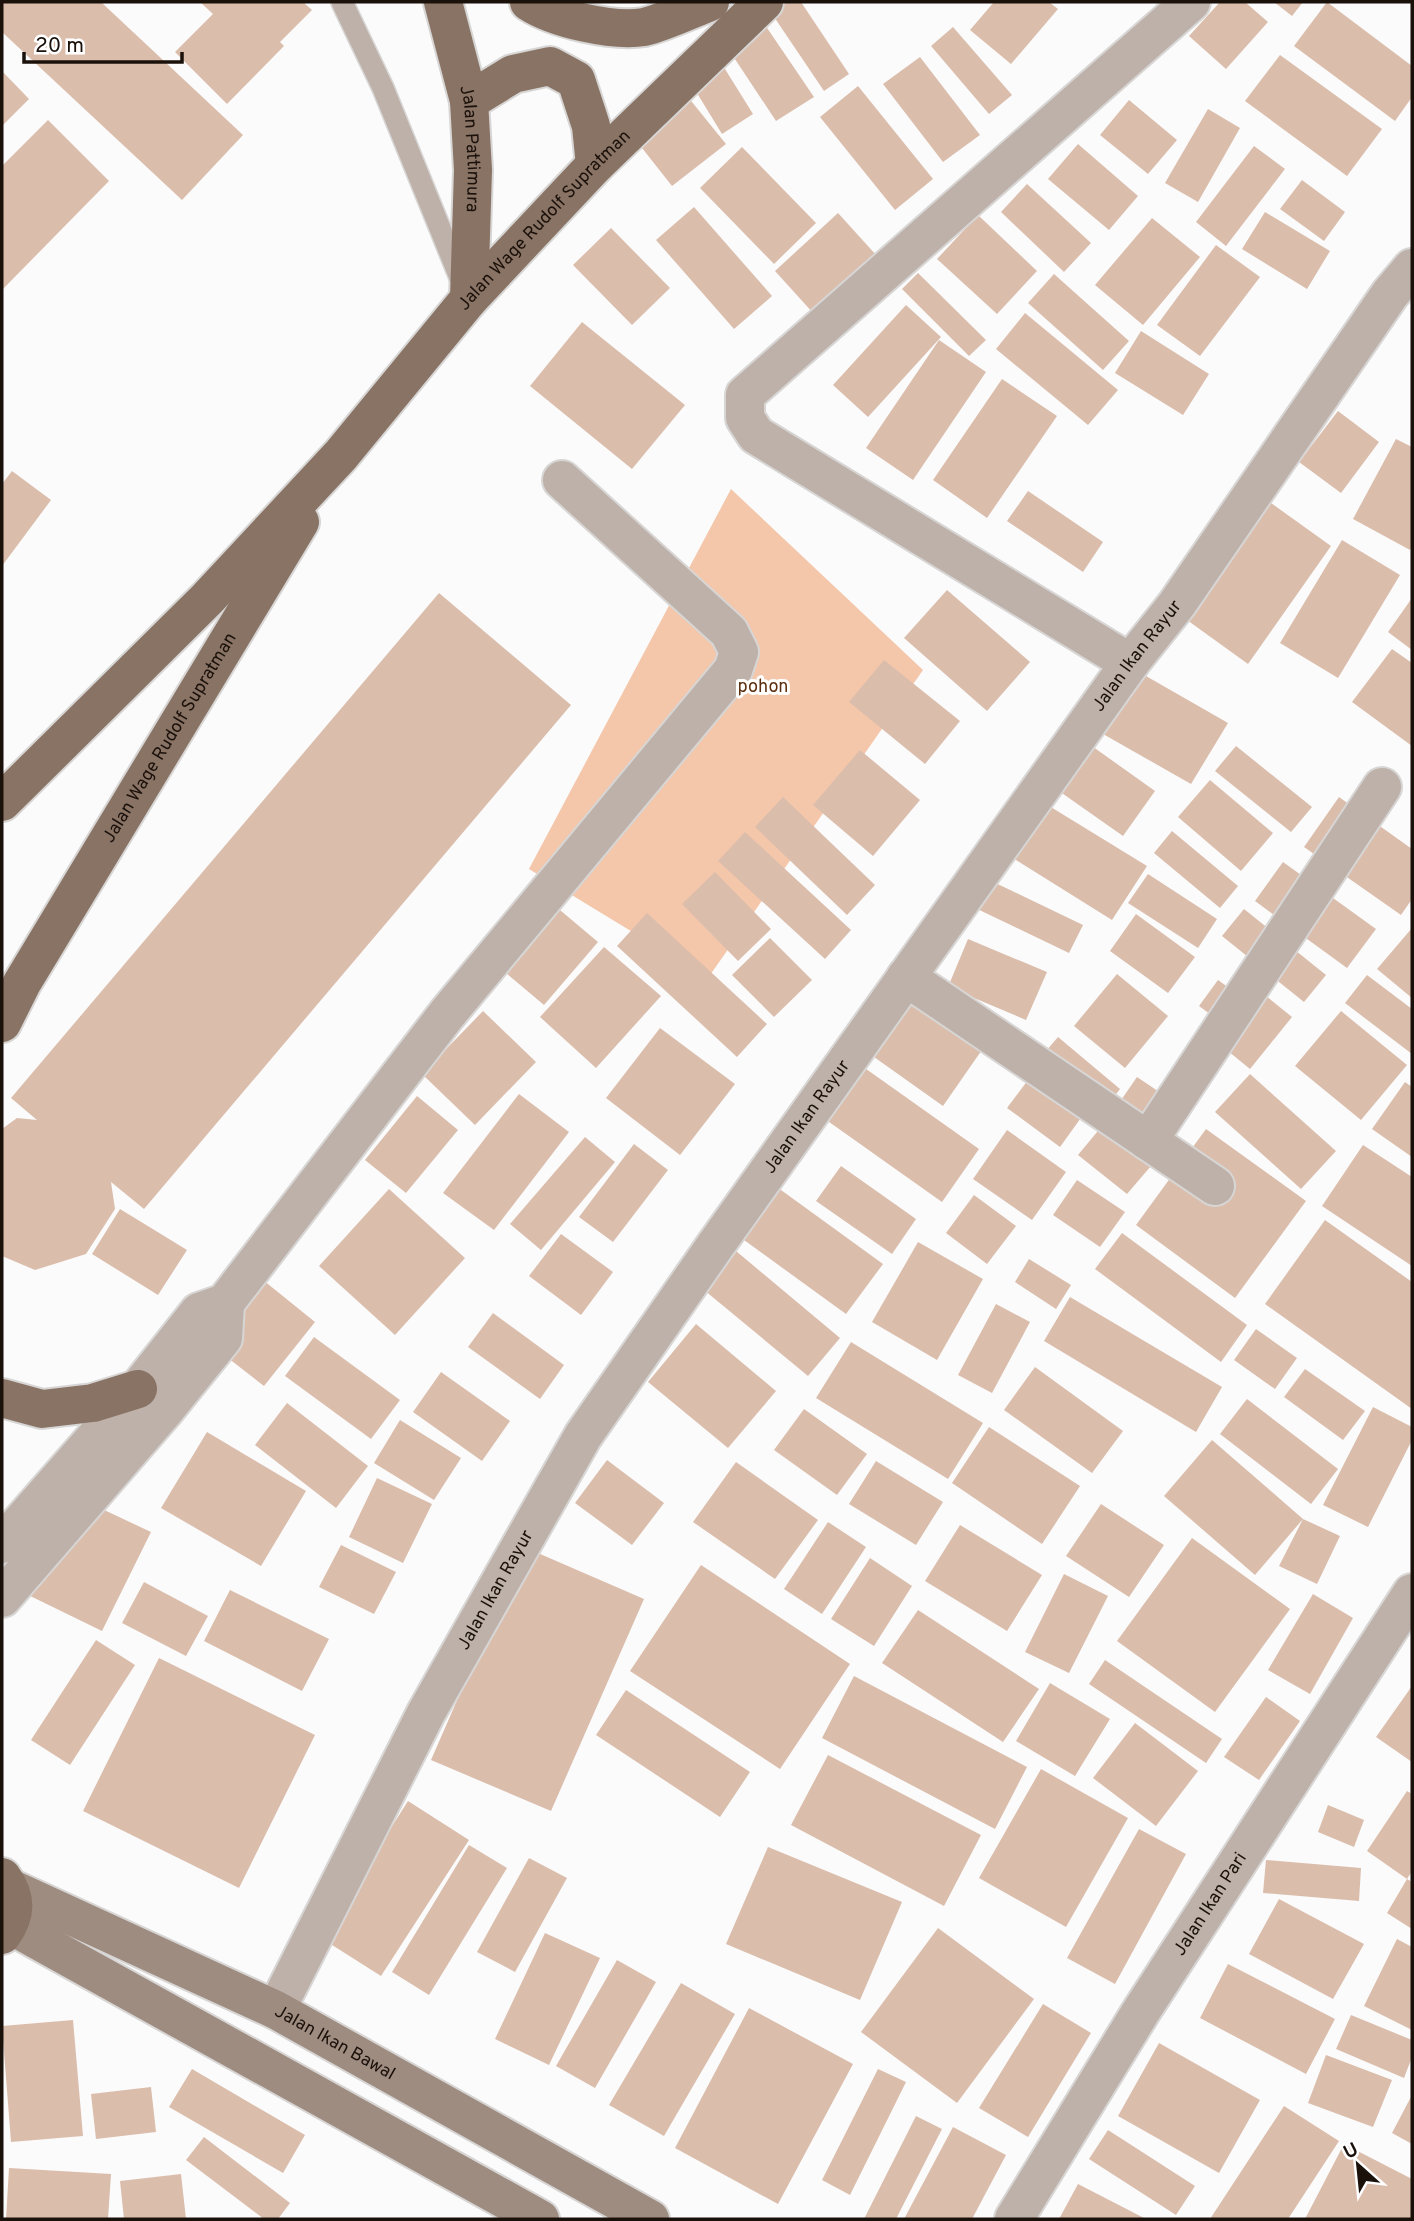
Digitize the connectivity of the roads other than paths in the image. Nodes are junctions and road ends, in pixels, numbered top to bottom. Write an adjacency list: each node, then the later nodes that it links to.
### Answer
1 (342, 2): 10 (lane)
2 (443, 2): 7 (main road, Jalan Pattimura)
3 (529, 2): 4 (main road)
4 (710, 2)
5 (764, 2): 8 (main road, Jalan Wage Rudolf Supratman)
6 (1191, 2): 13 (street)
7 (469, 101): 8 (main road); 10 (main road, Jalan Pattimura)
8 (595, 164): 10 (main road, Jalan Wage Rudolf Supratman)
9 (1412, 268): 13 (street, Jalan Ikan Rayur)
10 (469, 299): 11 (main road, Jalan Wage Rudolf Supratman)
11 (341, 455): 15 (main road, Jalan Wage Rudolf Supratman); 17 (main road, Jalan Wage Rudolf Supratman)
12 (562, 480): 20 (street)
13 (1130, 663): 16 (street, Jalan Ikan Rayur)
14 (1382, 787): 18 (street)
15 (2, 802)
16 (906, 977): 18 (street); 28 (street, Jalan Ikan Rayur)
17 (2, 1023)
18 (1149, 1140): 19 (street)
19 (1215, 1186)
20 (225, 1303): 21 (street); 25 (street)
21 (138, 1389): 22 (main road); 23 (street)
22 (2, 1398)
23 (2, 1544)
24 (1412, 1592): 31 (street, Jalan Ikan Pari)
25 (2, 1598)
26 (6, 1882): 27 (main road); 28 (street, Jalan Ikan Bawal)
27 (6, 1930): 29 (street)
28 (276, 2010): 30 (street, Jalan Ikan Bawal)
29 (540, 2219)
30 (650, 2219)
31 (1013, 2219)

